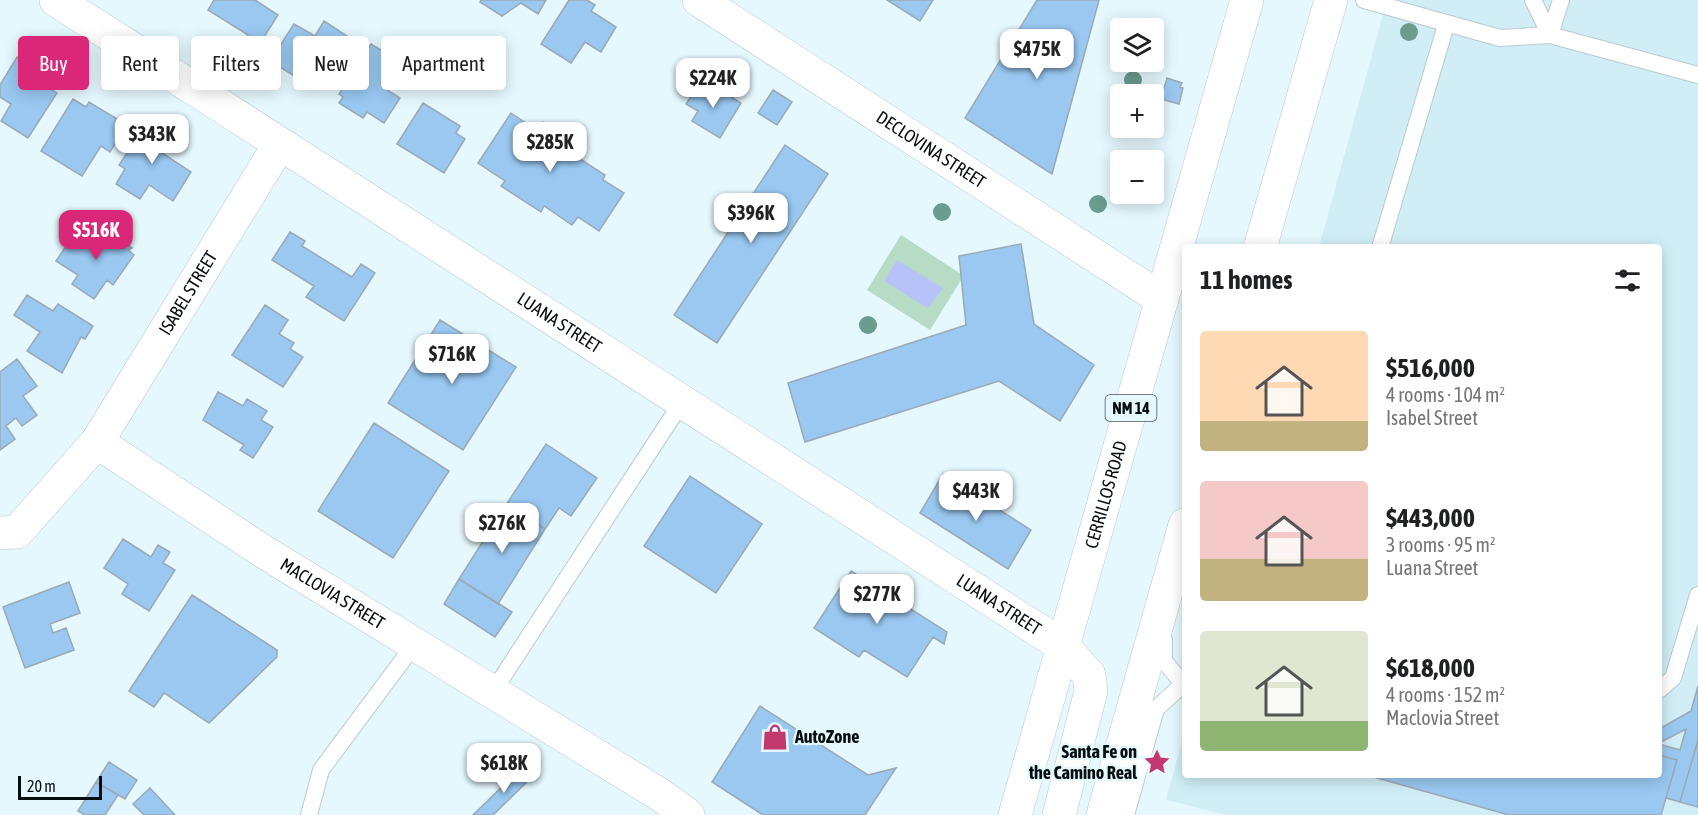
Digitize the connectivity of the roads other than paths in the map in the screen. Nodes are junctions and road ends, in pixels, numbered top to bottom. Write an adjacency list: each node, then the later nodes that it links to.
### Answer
1 (56, 0): 11 (street, LUANA STREET)
2 (699, 0): 14 (street, DECLOVINA STREET)
3 (1247, 0): 14 (street, CERRILLOS ROAD / NM 14)
4 (1331, 0): 12 (street)
5 (1364, 0): 8 (lane)
6 (1533, 0): 9 (lane)
7 (1561, 0): 9 (lane)
8 (1446, 25): 9 (lane); 13 (lane)
9 (1550, 35): 10 (lane)
10 (1698, 75)
11 (279, 145): 15 (street, LUANA STREET); 16 (street, ISABEL STREET)
12 (1261, 244)
13 (1381, 244)
14 (1162, 299): 22 (street, CERRILLOS ROAD / NM 14)
15 (682, 402): 22 (street, LUANA STREET); 26 (lane)
16 (97, 442): 17 (street); 21 (street, MACLOVIA STREET)
17 (0, 533)
18 (1182, 537): 20 (street)
19 (1698, 595): 25 (lane)
20 (1165, 603): 23 (lane); 31 (street)
21 (414, 645): 26 (street, MACLOVIA STREET); 28 (lane)
22 (1064, 646): 27 (street, CERRILLOS ROAD / NM 14); 30 (street, LUANA STREET)
23 (1182, 685)
24 (1182, 687): 32 (lane)
25 (1662, 687)
26 (492, 693): 29 (street, MACLOVIA STREET)
27 (1018, 810)
28 (309, 815)
29 (688, 815)
30 (1059, 815)
31 (1103, 815)
32 (1126, 815)

